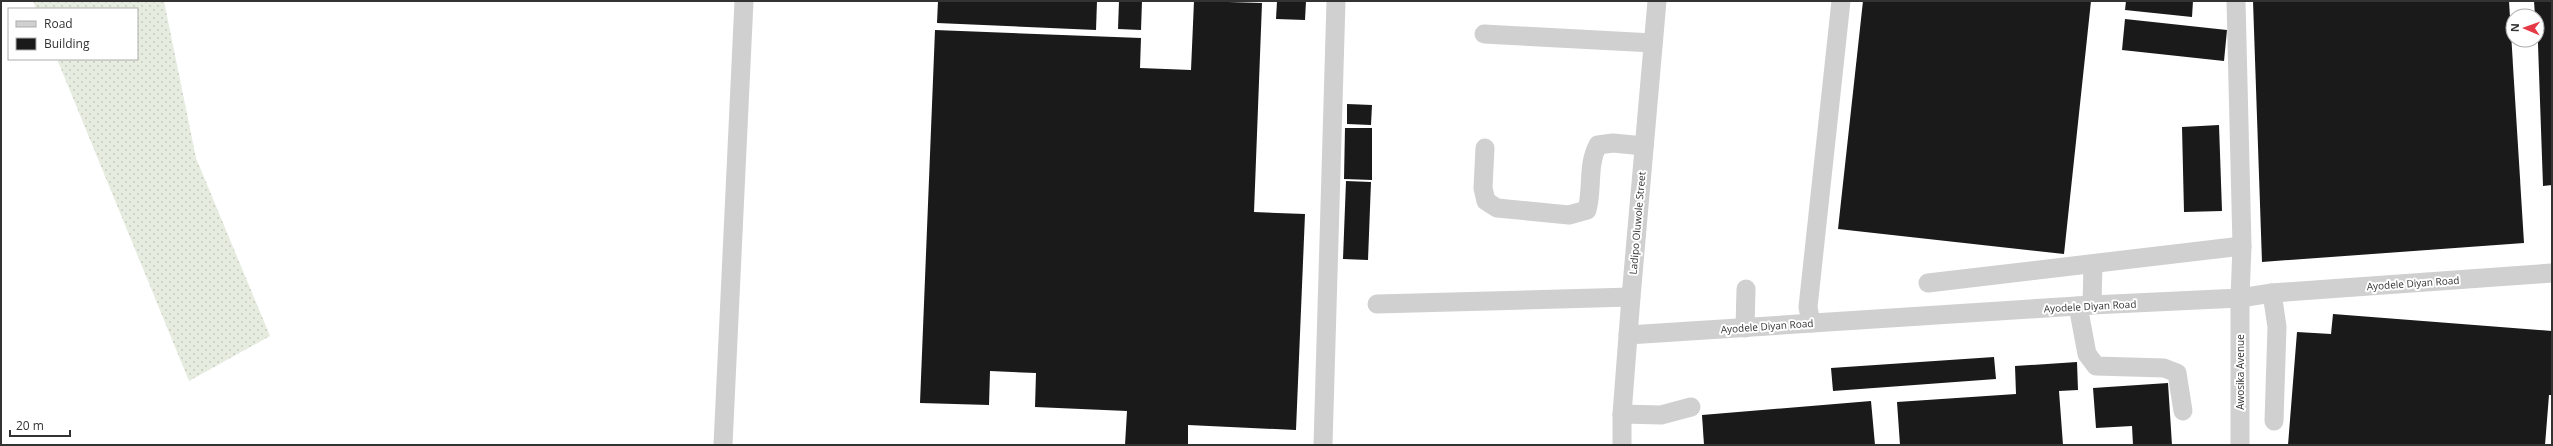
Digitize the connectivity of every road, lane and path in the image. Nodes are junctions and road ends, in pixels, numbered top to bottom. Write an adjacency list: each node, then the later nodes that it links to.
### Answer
1 (744, 1): 27 (street)
2 (1336, 1): 28 (street)
3 (1657, 1): 7 (street, Ladipo Oluwole Street)
4 (1841, 1): 20 (street)
5 (2236, 1): 10 (street, Awosika Avenue)
6 (1484, 34): 7 (street)
7 (1652, 43): 8 (street, Ladipo Oluwole Street)
8 (1644, 146): 9 (street); 16 (street, Ladipo Oluwole Street)
9 (1485, 148)
10 (2242, 246): 11 (street); 17 (street, Awosika Avenue)
11 (2093, 264): 13 (street); 19 (street)
12 (2552, 273): 15 (street, Ayodele Diyan Road)
13 (1928, 283)
14 (1746, 289): 21 (street)
15 (2272, 293): 17 (street, Ayodele Diyan Road); 26 (street)
16 (1631, 297): 18 (street); 22 (street, Ladipo Oluwole Street)
17 (2240, 298): 19 (street, Ayodele Diyan Road); 30 (street, Awosika Avenue)
18 (1377, 304)
19 (2085, 306): 20 (street, Ayodele Diyan Road); 24 (street)
20 (1811, 324): 21 (street, Ayodele Diyan Road)
21 (1745, 328): 22 (street, Ayodele Diyan Road)
22 (1628, 335): 25 (street, Ladipo Oluwole Street)
23 (1691, 407): 25 (street)
24 (2183, 411)
25 (1622, 414): 29 (street, Ladipo Oluwole Street)
26 (2274, 421)
27 (723, 445)
28 (1323, 445)
29 (1622, 445)
30 (2240, 445)

